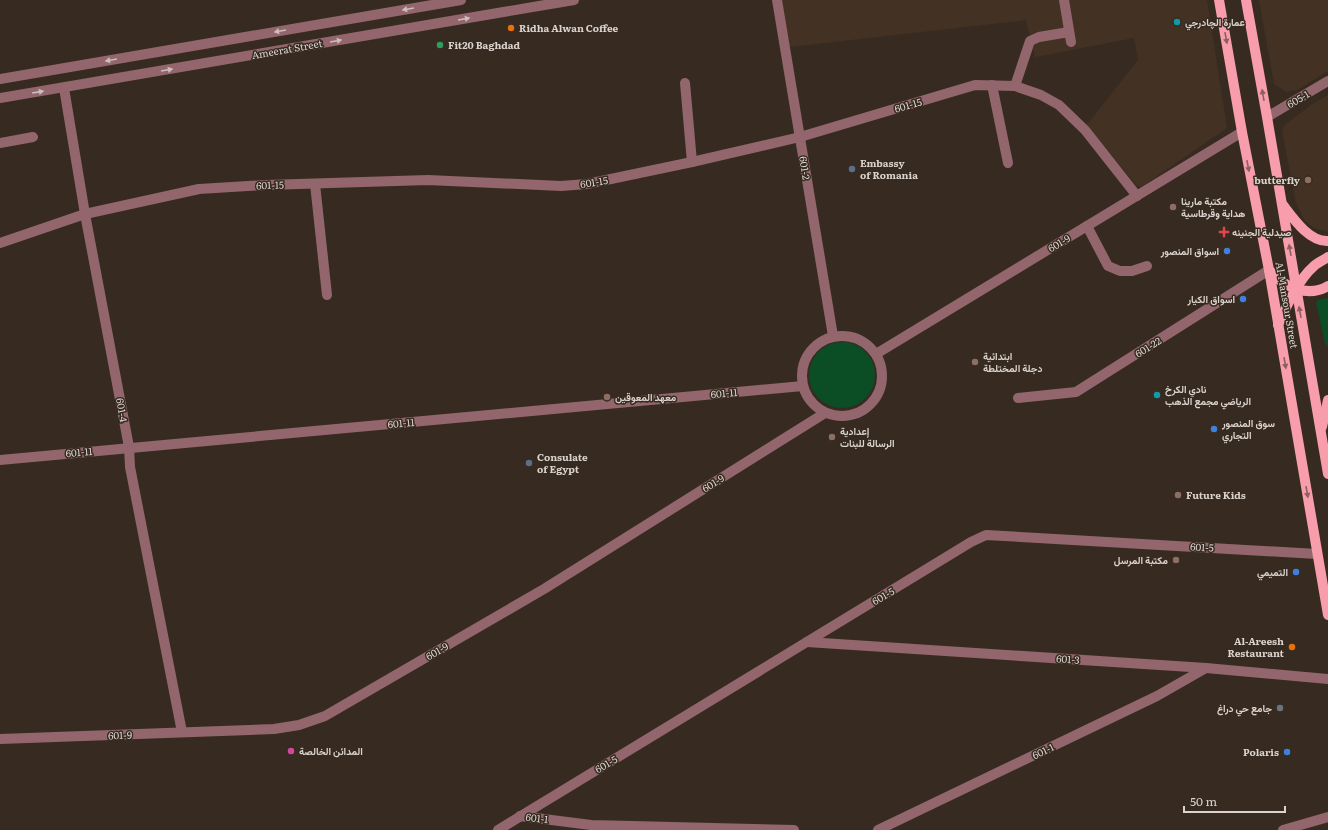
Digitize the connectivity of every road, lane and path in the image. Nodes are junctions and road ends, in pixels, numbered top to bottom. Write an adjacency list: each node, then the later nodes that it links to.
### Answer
1 (461, 0): 9 (street, Ameerat Street, one-way to 9)
2 (574, 0): 14 (street, Ameerat Street, one-way to 2)
3 (777, 0): 19 (street, 601-2)
4 (1064, 0): 7 (street)
5 (1219, 0): 17 (main road, Al-Mansour Street, one-way to 17)
6 (1246, 0): 16 (main road, Al-Mansour Street, one-way to 6)
7 (1069, 32): 8 (street); 13 (street)
8 (1071, 42)
9 (0, 79)
10 (1328, 81): 16 (street, 605-1)
11 (685, 83): 21 (street)
12 (992, 85): 13 (street, 601-15); 19 (street, 601-15); 22 (street)
13 (1015, 86): 24 (street, 601-15)
14 (64, 88): 15 (street, Ameerat Street, one-way to 14); 26 (street, 601-4)
15 (0, 98)
16 (1267, 117): 25 (main road, Al-Mansour Street)
17 (1242, 132): 24 (street, 601-9); 32 (main road, Al-Mansour Street, one-way to 32)
18 (33, 137): 20 (street)
19 (800, 137): 21 (street, 601-15); 37 (street, 601-2)
20 (0, 143)
21 (692, 162): 23 (street, 601-15)
22 (1008, 164)
23 (315, 184): 26 (street, 601-15); 35 (street)
24 (1137, 196): 27 (street, 601-9)
25 (1282, 203): 28 (main road); 34 (main road, Al-Mansour Street, one-way to 25)
26 (85, 214): 29 (street, 601-15); 44 (street, 601-4)
27 (1087, 226): 31 (street); 38 (street, 601-9)
28 (1328, 241)
29 (0, 243)
30 (1328, 257): 34 (main road)
31 (1147, 266)
32 (1269, 270): 34 (main road); 36 (main road, Al-Mansour Street); 40 (street, 601-22)
33 (1328, 286): 34 (main road)
34 (1296, 289): 36 (main road); 43 (main road, Al-Mansour Street, one-way to 34)
35 (327, 295)
36 (1278, 325): 47 (main road, Al-Mansour Street, one-way to 47)
37 (833, 336): 38 (street); 39 (street)
38 (876, 354): 42 (street)
39 (803, 386): 42 (street); 44 (street, 601-11)
40 (1018, 398)
41 (1328, 400): 43 (main road)
42 (825, 412): 52 (street, 601-9)
43 (1324, 431): 46 (main road, Al-Mansour Street)
44 (129, 447): 45 (street, 601-11); 52 (street, 601-4)
45 (0, 460)
46 (1328, 474)
47 (1318, 554): 48 (main road, Al-Mansour Street); 49 (street, 601-5)
48 (1328, 615)
49 (807, 642): 50 (street, 601-3); 54 (street, 601-5)
50 (1206, 668): 51 (street, 601-3); 58 (street, 601-1)
51 (1328, 679)
52 (182, 732): 53 (street, 601-9)
53 (0, 740)
54 (520, 816): 56 (street, 601-5); 57 (street, 601-1)
55 (1328, 817): 59 (street)
56 (498, 830)
57 (794, 830)
58 (878, 830)
59 (1283, 830)

